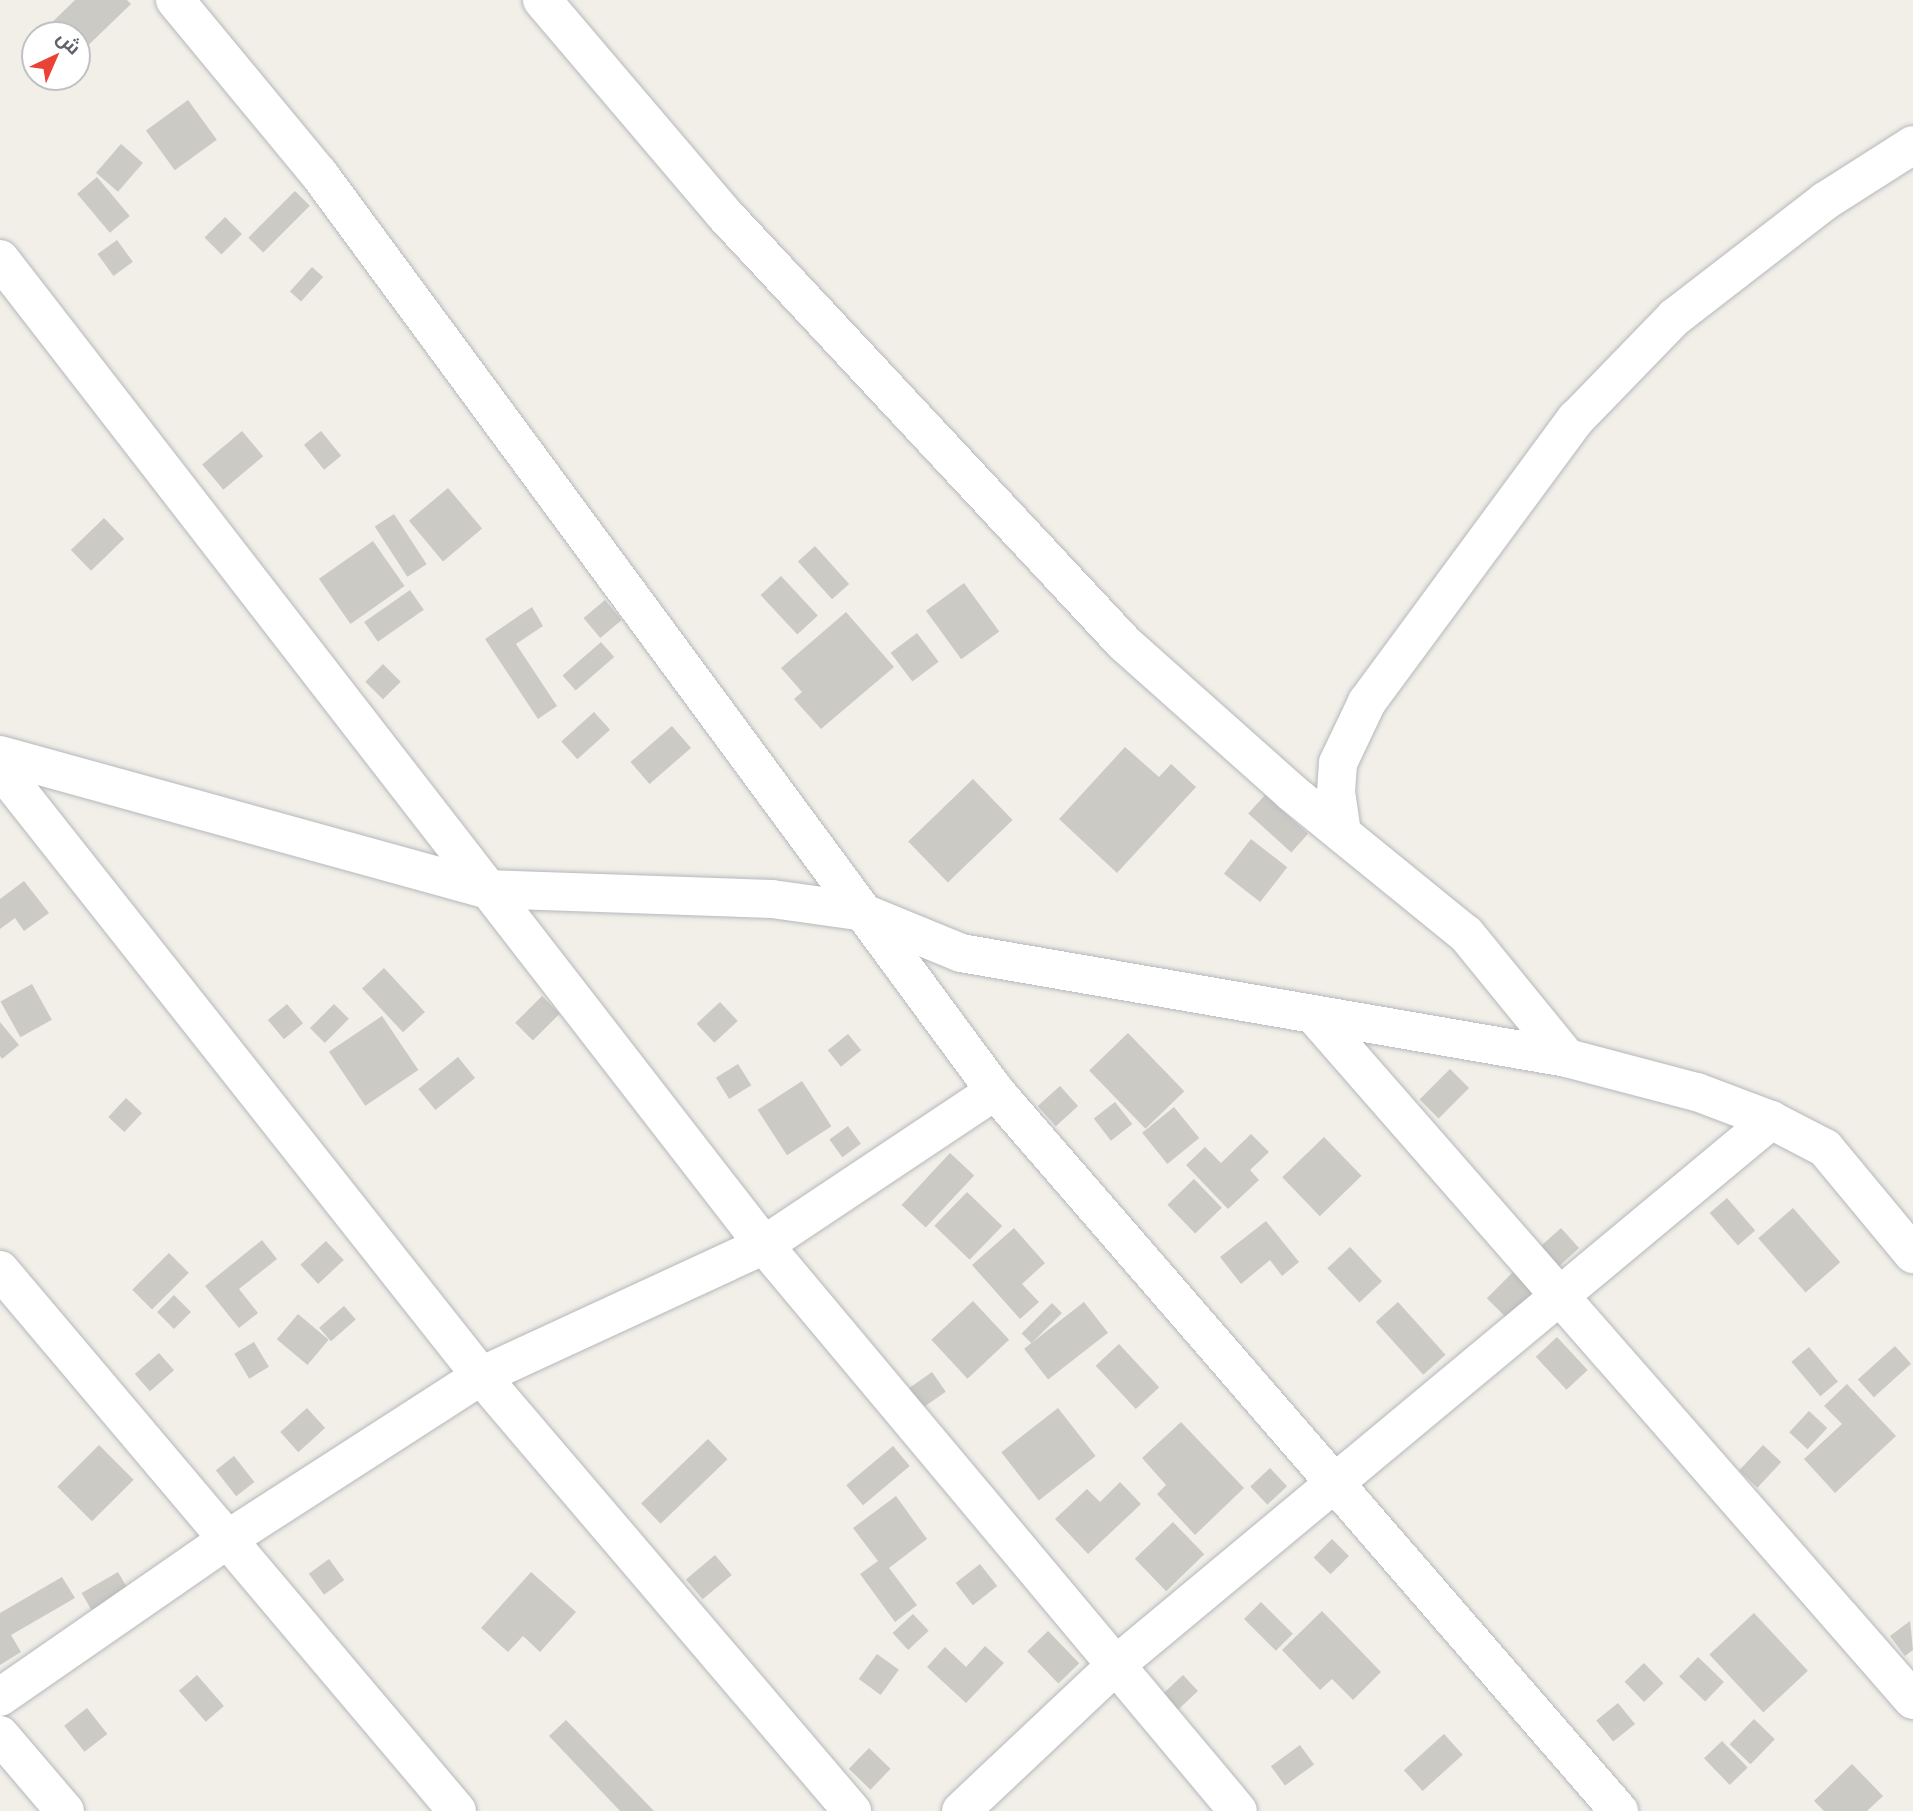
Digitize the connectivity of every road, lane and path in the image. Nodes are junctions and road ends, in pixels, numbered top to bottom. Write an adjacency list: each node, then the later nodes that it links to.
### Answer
1 (175, 0): 9 (street)
2 (542, 0): 7 (street)
3 (1913, 145): 7 (street)
4 (0, 259): 8 (street)
5 (0, 755): 8 (street)
6 (0, 768): 18 (street)
7 (1342, 833): 11 (street)
8 (485, 889): 9 (street); 14 (street)
9 (859, 911): 10 (street); 12 (street)
10 (1314, 1015): 11 (street); 17 (street)
11 (1567, 1058): 13 (street)
12 (995, 1091): 14 (street); 19 (street)
13 (1771, 1119): 15 (street); 17 (street)
14 (764, 1245): 18 (street); 21 (street)
15 (1913, 1254)
16 (0, 1269): 20 (street)
17 (1558, 1297): 19 (street); 23 (street)
18 (481, 1376): 20 (street); 27 (street)
19 (1335, 1484): 21 (street); 30 (street)
20 (228, 1539): 22 (street); 26 (street)
21 (1117, 1664): 28 (street); 29 (street)
22 (0, 1697)
23 (1913, 1700)
24 (0, 1735): 25 (street)
25 (65, 1811)
26 (457, 1811)
27 (852, 1811)
28 (961, 1811)
29 (1238, 1811)
30 (1619, 1811)

